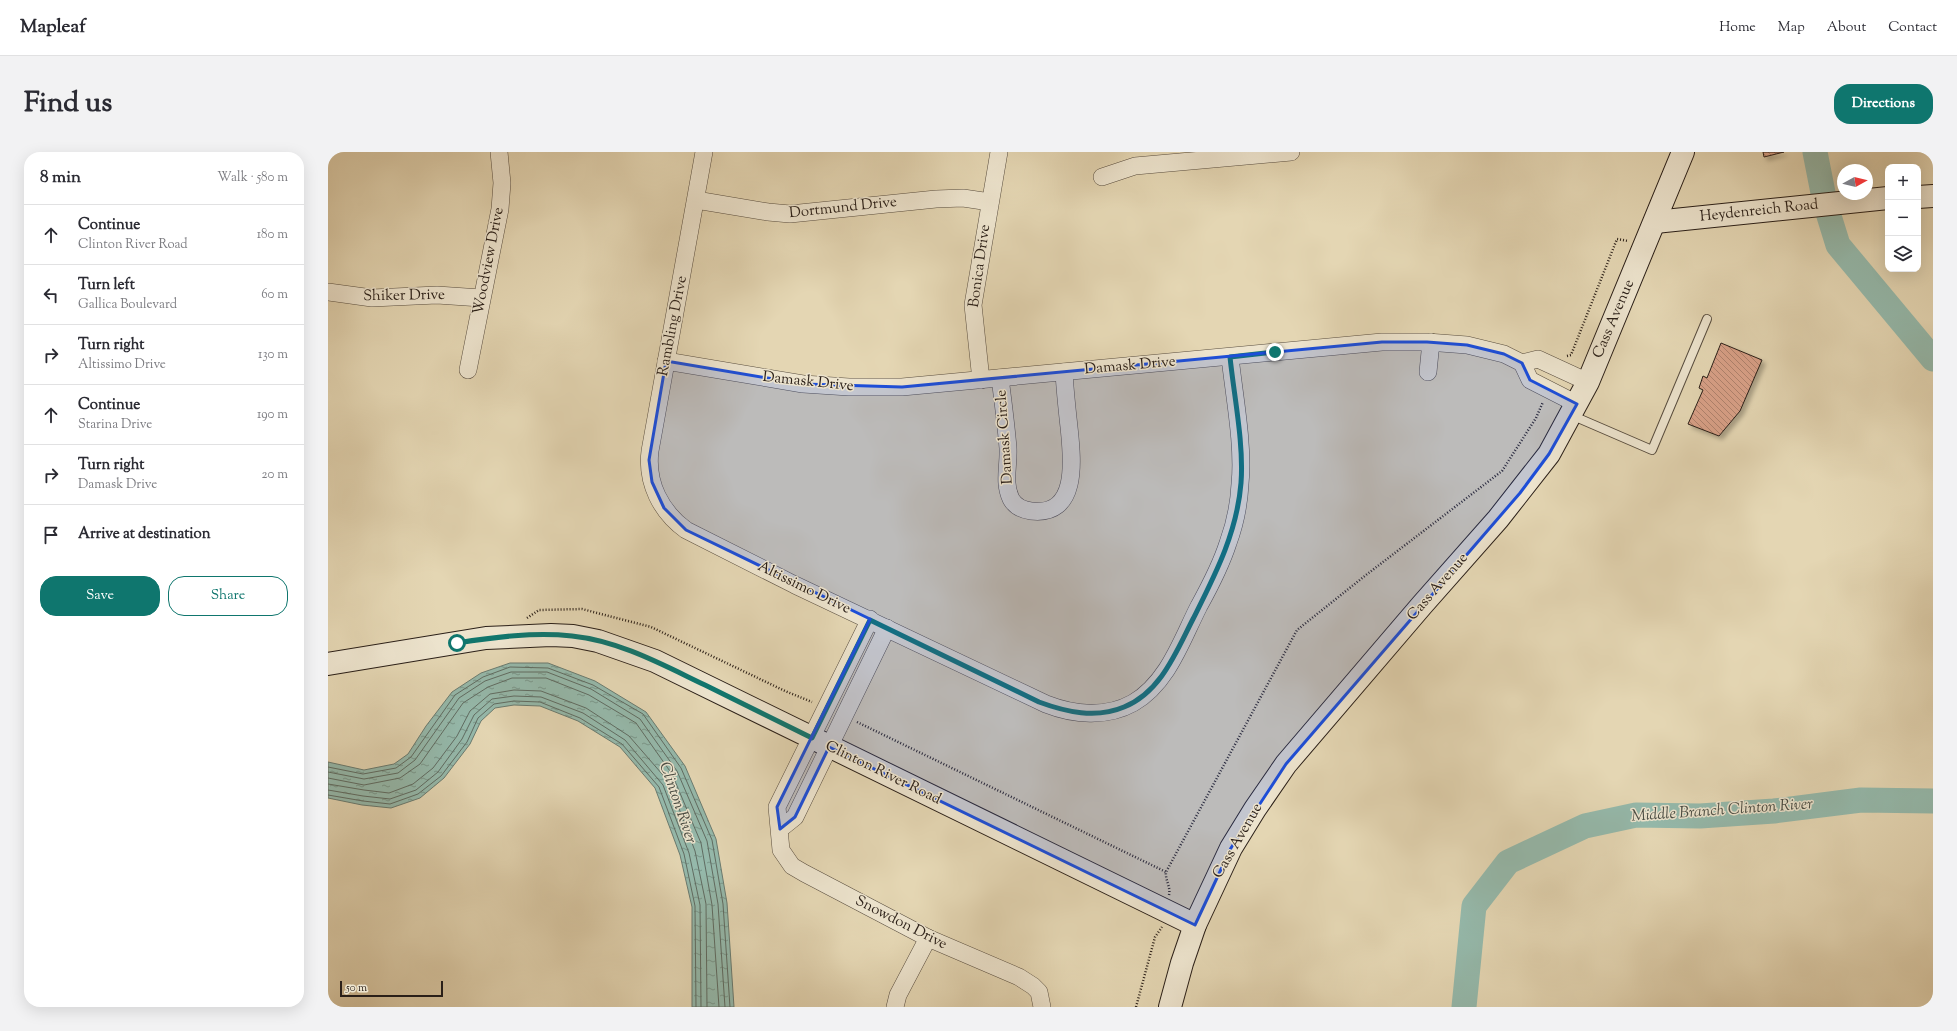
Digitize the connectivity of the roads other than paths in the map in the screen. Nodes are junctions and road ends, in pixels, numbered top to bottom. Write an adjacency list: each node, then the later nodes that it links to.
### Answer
1 (500, 152): 14 (street, Woodview Drive)
2 (704, 152): 10 (street, Rambling Drive)
3 (999, 152): 11 (street, Bonica Drive)
4 (1291, 152): 6 (street)
5 (1683, 152): 12 (street, Cass Avenue)
6 (1102, 177)
7 (1933, 196): 8 (street)
8 (1921, 197)
9 (1884, 199): 12 (street, Heydenreich Road)
10 (696, 200): 11 (street, Dortmund Drive); 18 (street, Rambling Drive)
11 (990, 202): 24 (street, Bonica Drive)
12 (1655, 222): 25 (street, Cass Avenue)
13 (328, 292): 14 (street, Shiker Drive)
14 (481, 298): 20 (street, Woodview Drive)
15 (1707, 319): 26 (lane)
16 (1431, 342): 17 (street, Damask Drive); 19 (street, Damask Drive); 22 (street)
17 (1230, 357): 21 (street, Damask Drive); 29 (street, Altissimo Drive)
18 (666, 360): 24 (street, Damask Drive); 27 (street, Rambling Drive)
19 (1522, 363): 25 (street, Damask Drive); 26 (street)
20 (468, 370)
21 (1064, 372): 23 (street, Damask Drive); 23 (street, Damask Circle)
22 (1428, 372)
23 (1000, 378): 24 (street, Damask Drive)
24 (981, 380)
25 (1588, 382): 26 (street, Cass Avenue)
26 (1574, 409): 32 (street, Cass Avenue)
27 (659, 500): 28 (street, Altissimo Drive)
28 (870, 620): 29 (street, Altissimo Drive); 31 (street)
29 (887, 628): 31 (street)
30 (328, 664): 31 (street, Clinton River Road)
31 (820, 742): 32 (street, Clinton River Road); 33 (street, Snowdon Drive)
32 (1195, 925): 36 (street, Cass Avenue)
33 (928, 938): 34 (street, Snowdon Drive); 35 (street)
34 (1042, 1004)
35 (895, 1007)
36 (1170, 1007)

